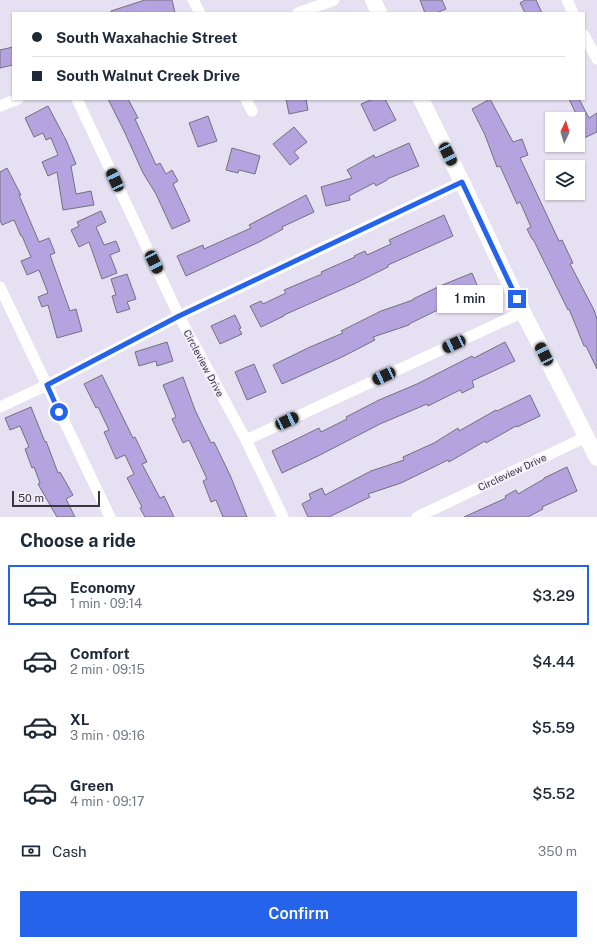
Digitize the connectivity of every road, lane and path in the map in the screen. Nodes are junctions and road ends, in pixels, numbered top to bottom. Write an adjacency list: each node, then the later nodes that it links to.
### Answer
1 (193, 0): 5 (street)
2 (334, 0): 6 (street)
3 (373, 0): 7 (street)
4 (567, 0): 8 (street)
5 (199, 12)
6 (301, 12)
7 (379, 12)
8 (573, 12)
9 (585, 37): 10 (street)
10 (597, 60)
11 (15, 100): 15 (street)
12 (77, 100): 20 (street, Circleview Drive)
13 (246, 100): 16 (street)
14 (421, 100): 17 (street)
15 (0, 106)
16 (252, 111)
17 (462, 182): 19 (street); 20 (street)
18 (0, 287): 21 (street)
19 (523, 312): 23 (street); 24 (street)
20 (179, 316): 21 (street); 24 (street, Circleview Drive)
21 (47, 385): 22 (street); 26 (street)
22 (0, 407)
23 (586, 437): 25 (street); 28 (street, Circleview Drive)
24 (246, 440): 27 (street, Circleview Drive)
25 (597, 458)
26 (110, 517)
27 (283, 517)
28 (417, 517)

